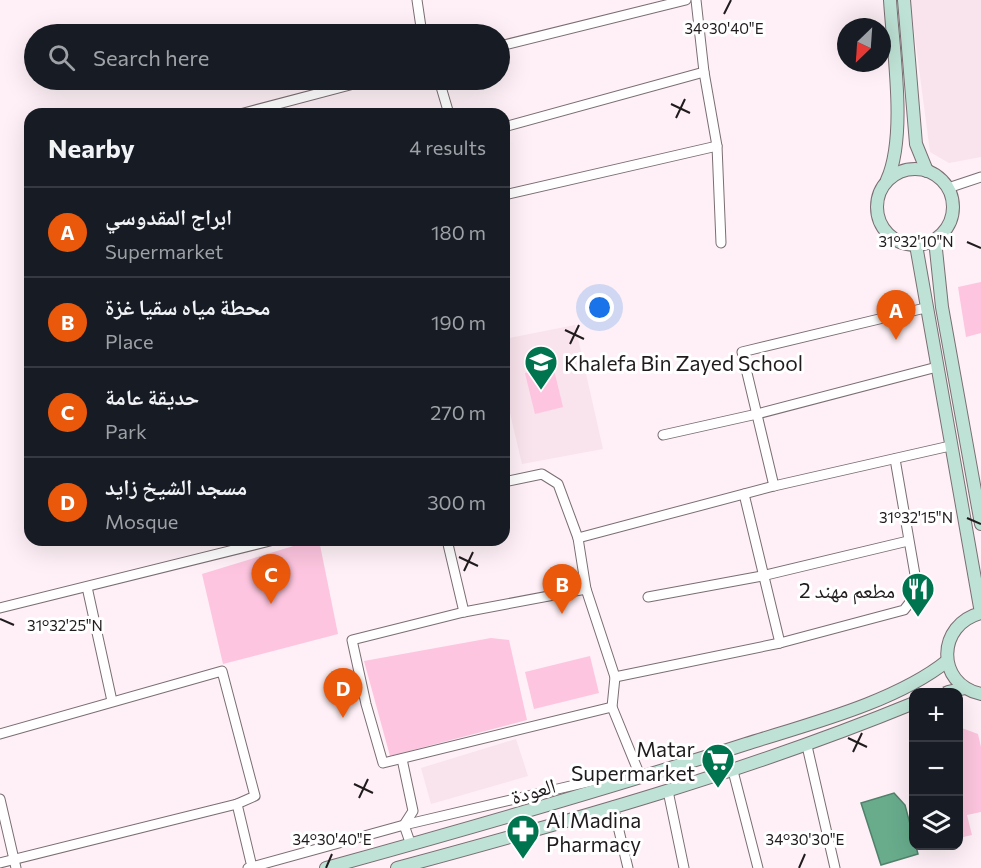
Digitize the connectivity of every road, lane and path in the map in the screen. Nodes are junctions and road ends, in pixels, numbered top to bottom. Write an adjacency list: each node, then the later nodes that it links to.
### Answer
1 (418, 0): 6 (street)
2 (686, 0): 7 (street)
3 (696, 0): 8 (street)
4 (890, 0): 17 (main road)
5 (904, 0): 15 (main road)
6 (421, 24)
7 (510, 44)
8 (704, 72): 13 (street); 14 (street)
9 (331, 90): 11 (street)
10 (442, 90): 12 (street)
11 (263, 108)
12 (447, 108)
13 (510, 125)
14 (717, 146): 19 (street); 21 (street)
15 (927, 171): 17 (main road); 18 (main road)
16 (981, 177): 18 (street)
17 (887, 181): 22 (main road)
18 (948, 188): 20 (main road)
19 (510, 194)
20 (934, 240): 22 (main road); 32 (main road)
21 (721, 243)
22 (916, 245): 23 (main road)
23 (925, 308): 24 (main road); 25 (street)
24 (937, 367): 25 (street); 27 (main road)
25 (757, 414): 26 (street); 30 (street)
26 (663, 435)
27 (950, 446): 28 (street); 43 (main road)
28 (895, 459): 30 (street); 34 (street)
29 (510, 481): 33 (street)
30 (774, 486): 31 (street)
31 (744, 494): 33 (street); 37 (street)
32 (981, 524)
33 (578, 538): 39 (street)
34 (908, 541): 37 (street); 44 (street)
35 (242, 546): 38 (street)
36 (448, 546): 42 (street)
37 (762, 576): 40 (street); 44 (street)
38 (87, 587): 41 (street); 49 (street)
39 (586, 589): 42 (street); 46 (street)
40 (648, 597)
41 (0, 608)
42 (464, 612): 54 (street)
43 (981, 613): 45 (main road)
44 (780, 643): 46 (street)
45 (947, 661): 47 (main road); 56 (main road, العودة)
46 (615, 676): 51 (street)
47 (965, 688): 48 (main road)
48 (981, 694)
49 (112, 701): 52 (street); 60 (street)
50 (909, 705): 53 (main road, العودة)
51 (612, 707): 54 (street); 56 (street)
52 (0, 734)
53 (807, 746): 55 (main road, العودة); 73 (street)
54 (402, 759): 62 (street)
55 (733, 771): 58 (main road, العودة); 72 (street)
56 (641, 778): 57 (main road, العودة)
57 (622, 785): 62 (street); 63 (main road, العودة)
58 (668, 791): 61 (main road, العودة); 71 (street)
59 (0, 801): 65 (street)
60 (237, 804): 65 (street); 67 (street)
61 (613, 806): 66 (main road, العودة); 70 (street)
62 (404, 825): 63 (street); 67 (street)
63 (411, 845): 68 (main road, العودة)
64 (0, 863): 65 (street)
65 (15, 864)
66 (411, 866): 69 (main road, العودة)
67 (250, 868)
68 (326, 868)
69 (397, 868)
70 (627, 868)
71 (684, 868)
72 (758, 868)
73 (835, 868)

